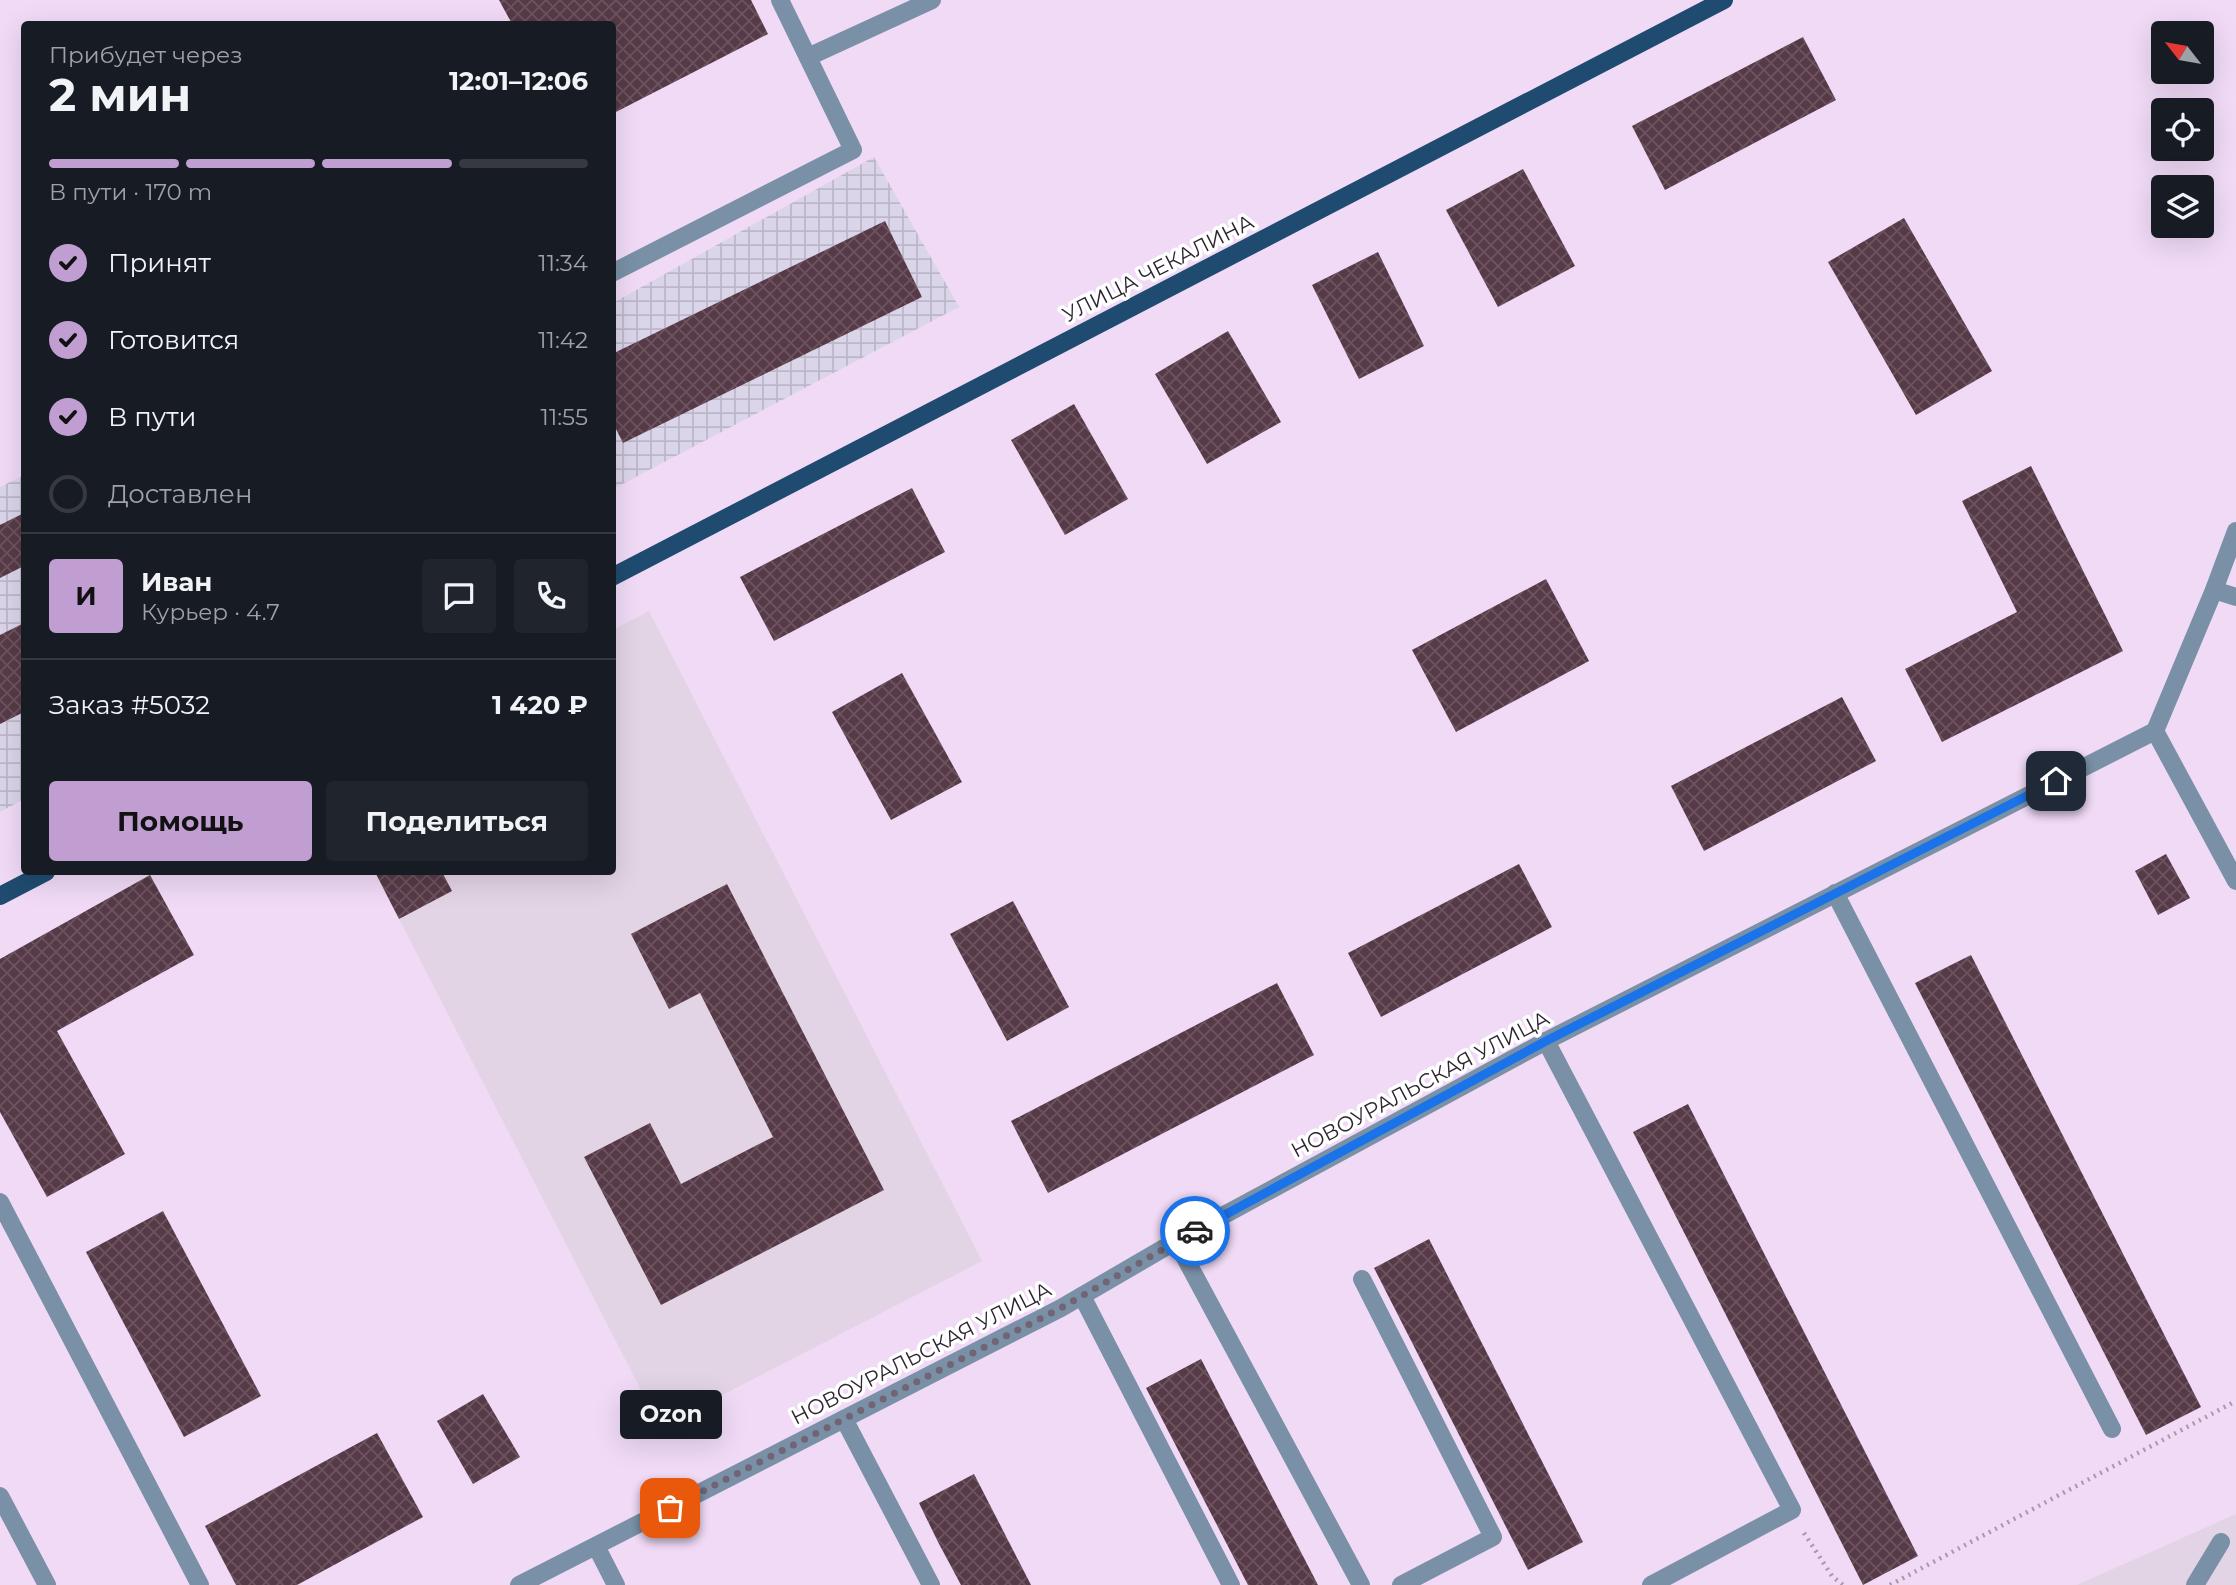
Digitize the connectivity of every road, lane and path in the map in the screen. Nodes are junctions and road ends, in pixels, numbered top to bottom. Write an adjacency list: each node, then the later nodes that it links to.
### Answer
1 (780, 0): 4 (street)
2 (932, 0): 4 (street)
3 (1724, 0): 7 (main road, УЛИЦА ЧЕКАЛИНА)
4 (808, 57): 5 (street)
5 (616, 271)
6 (2236, 531): 8 (street)
7 (616, 575)
8 (2214, 590): 9 (street); 10 (street)
9 (2236, 597)
10 (2155, 731): 12 (street); 13 (street, НОВОУРАЛЬСКАЯ УЛИЦА)
11 (40, 875): 14 (main road)
12 (2236, 881)
13 (1835, 893): 15 (street, НОВОУРАЛЬСКАЯ УЛИЦА); 22 (street)
14 (0, 895)
15 (1546, 1041): 17 (street, НОВОУРАЛЬСКАЯ УЛИЦА); 24 (street)
16 (0, 1202): 28 (street)
17 (1176, 1241): 19 (street, НОВОУРАЛЬСКАЯ УЛИЦА); 33 (street)
18 (1362, 1279): 34 (street)
19 (1082, 1296): 21 (street, НОВОУРАЛЬСКАЯ УЛИЦА); 32 (street)
20 (2236, 1401): 37 (path)
21 (844, 1419): 26 (street, НОВОУРАЛЬСКАЯ УЛИЦА); 31 (street)
22 (2112, 1429)
23 (0, 1496): 27 (street)
24 (1792, 1510): 35 (street); 36 (path)
25 (2221, 1542): 38 (street)
26 (596, 1546): 29 (street, НОВОУРАЛЬСКАЯ УЛИЦА); 30 (street)
27 (47, 1585)
28 (200, 1585)
29 (519, 1585)
30 (616, 1585)
31 (931, 1585)
32 (1231, 1585)
33 (1361, 1585)
34 (1401, 1585)
35 (1651, 1585)
36 (1843, 1585)
37 (1890, 1585)
38 (2195, 1585)

